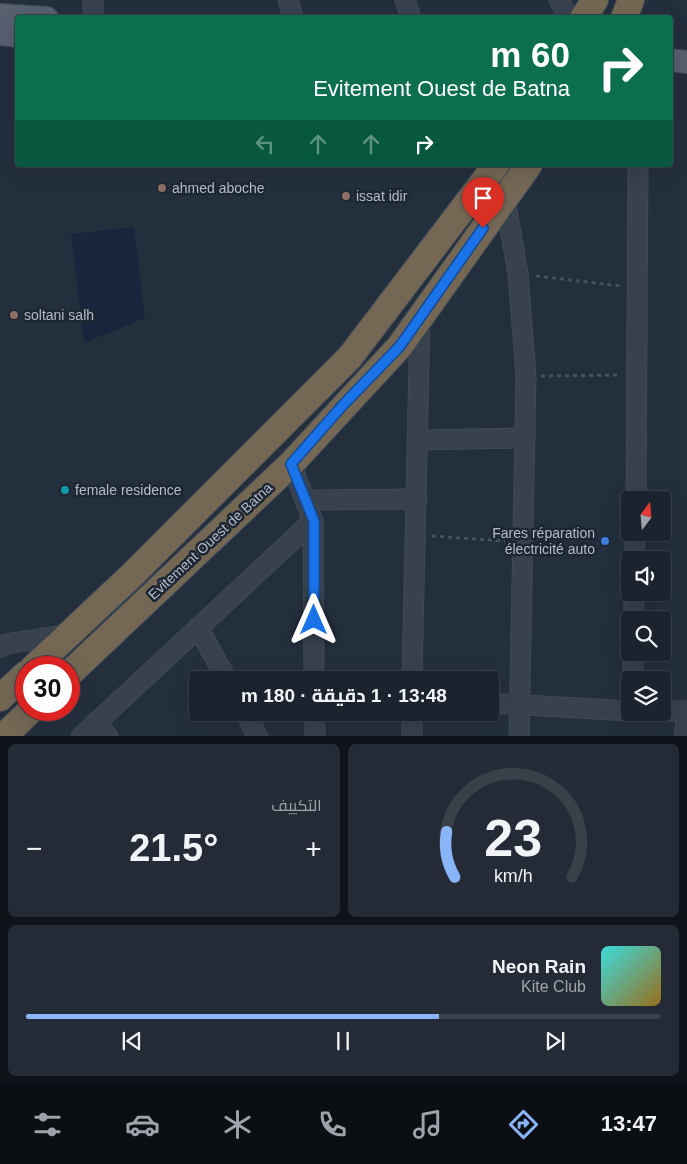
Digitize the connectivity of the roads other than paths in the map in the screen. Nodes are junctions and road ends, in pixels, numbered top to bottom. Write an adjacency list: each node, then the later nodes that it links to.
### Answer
1 (93, 0): 8 (street)
2 (288, 0): 9 (street)
3 (405, 0): 10 (street)
4 (559, 0): 11 (street)
5 (595, 0): 12 (highway)
6 (631, 0): 13 (highway)
7 (0, 15): 14 (main road)
8 (93, 15)
9 (292, 15)
10 (410, 15)
11 (567, 15)
12 (584, 15)
13 (625, 15)
14 (15, 16)
15 (0, 34): 16 (main road)
16 (15, 36)
17 (673, 60): 18 (main road)
18 (687, 62)
19 (687, 69): 20 (main road)
20 (673, 70)
21 (494, 167): 34 (highway, Evitement Ouest de Batna)
22 (528, 167): 24 (highway, Evitement Ouest de Batna)
23 (638, 167): 29 (street)
24 (504, 199): 25 (highway, Evitement Ouest de Batna); 26 (street)
25 (420, 316): 27 (street); 28 (highway, Evitement Ouest de Batna)
26 (524, 438): 27 (street); 44 (street)
27 (418, 440): 30 (street)
28 (291, 464): 31 (street); 37 (highway, Evitement Ouest de Batna)
29 (636, 491)
30 (417, 499): 31 (street); 40 (street)
31 (306, 500): 32 (street)
32 (314, 521): 33 (street); 39 (street)
33 (198, 627): 38 (street); 52 (street)
34 (68, 634): 35 (street); 36 (highway, Evitement Ouest de Batna)
35 (0, 647)
36 (45, 656)
37 (80, 664)
38 (222, 671)
39 (314, 671)
40 (412, 671)
41 (15, 684): 42 (highway)
42 (0, 698)
43 (499, 704): 44 (street)
44 (520, 706): 45 (street); 59 (street)
45 (621, 711)
46 (671, 711): 47 (street)
47 (687, 712): 60 (street)
48 (19, 721): 53 (highway)
49 (250, 721): 56 (street)
50 (315, 721): 57 (street)
51 (412, 721): 58 (street)
52 (95, 723): 54 (street); 55 (street)
53 (3, 736)
54 (81, 736)
55 (108, 736)
56 (258, 736)
57 (315, 736)
58 (412, 736)
59 (519, 736)
60 (684, 736)

